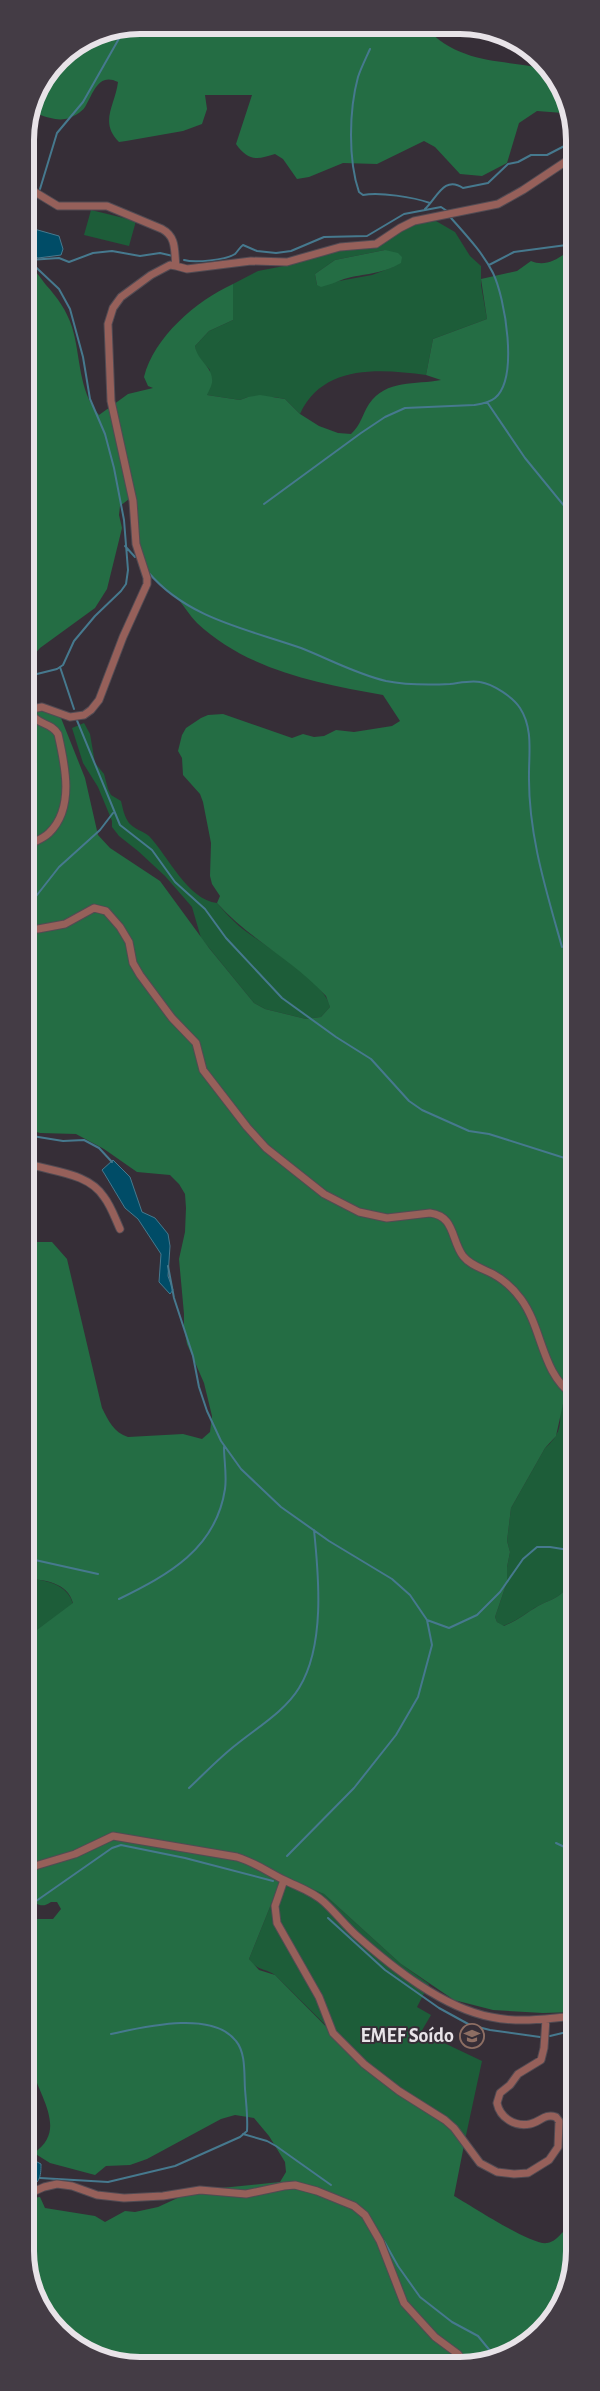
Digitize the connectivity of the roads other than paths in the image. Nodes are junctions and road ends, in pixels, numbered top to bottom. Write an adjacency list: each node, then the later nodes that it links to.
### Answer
1 (566, 161): 3 (street)
2 (34, 191): 3 (street)
3 (176, 266): 4 (street)
4 (34, 709)
5 (34, 719): 6 (street)
6 (34, 842)
7 (34, 929): 10 (street)
8 (34, 1165): 9 (street)
9 (120, 1229)
10 (566, 1389)
11 (34, 1868): 12 (street)
12 (284, 1880): 14 (street); 14 (street)
13 (566, 2017): 14 (street)
14 (546, 2020)
15 (34, 2192): 16 (street)
16 (460, 2357)

